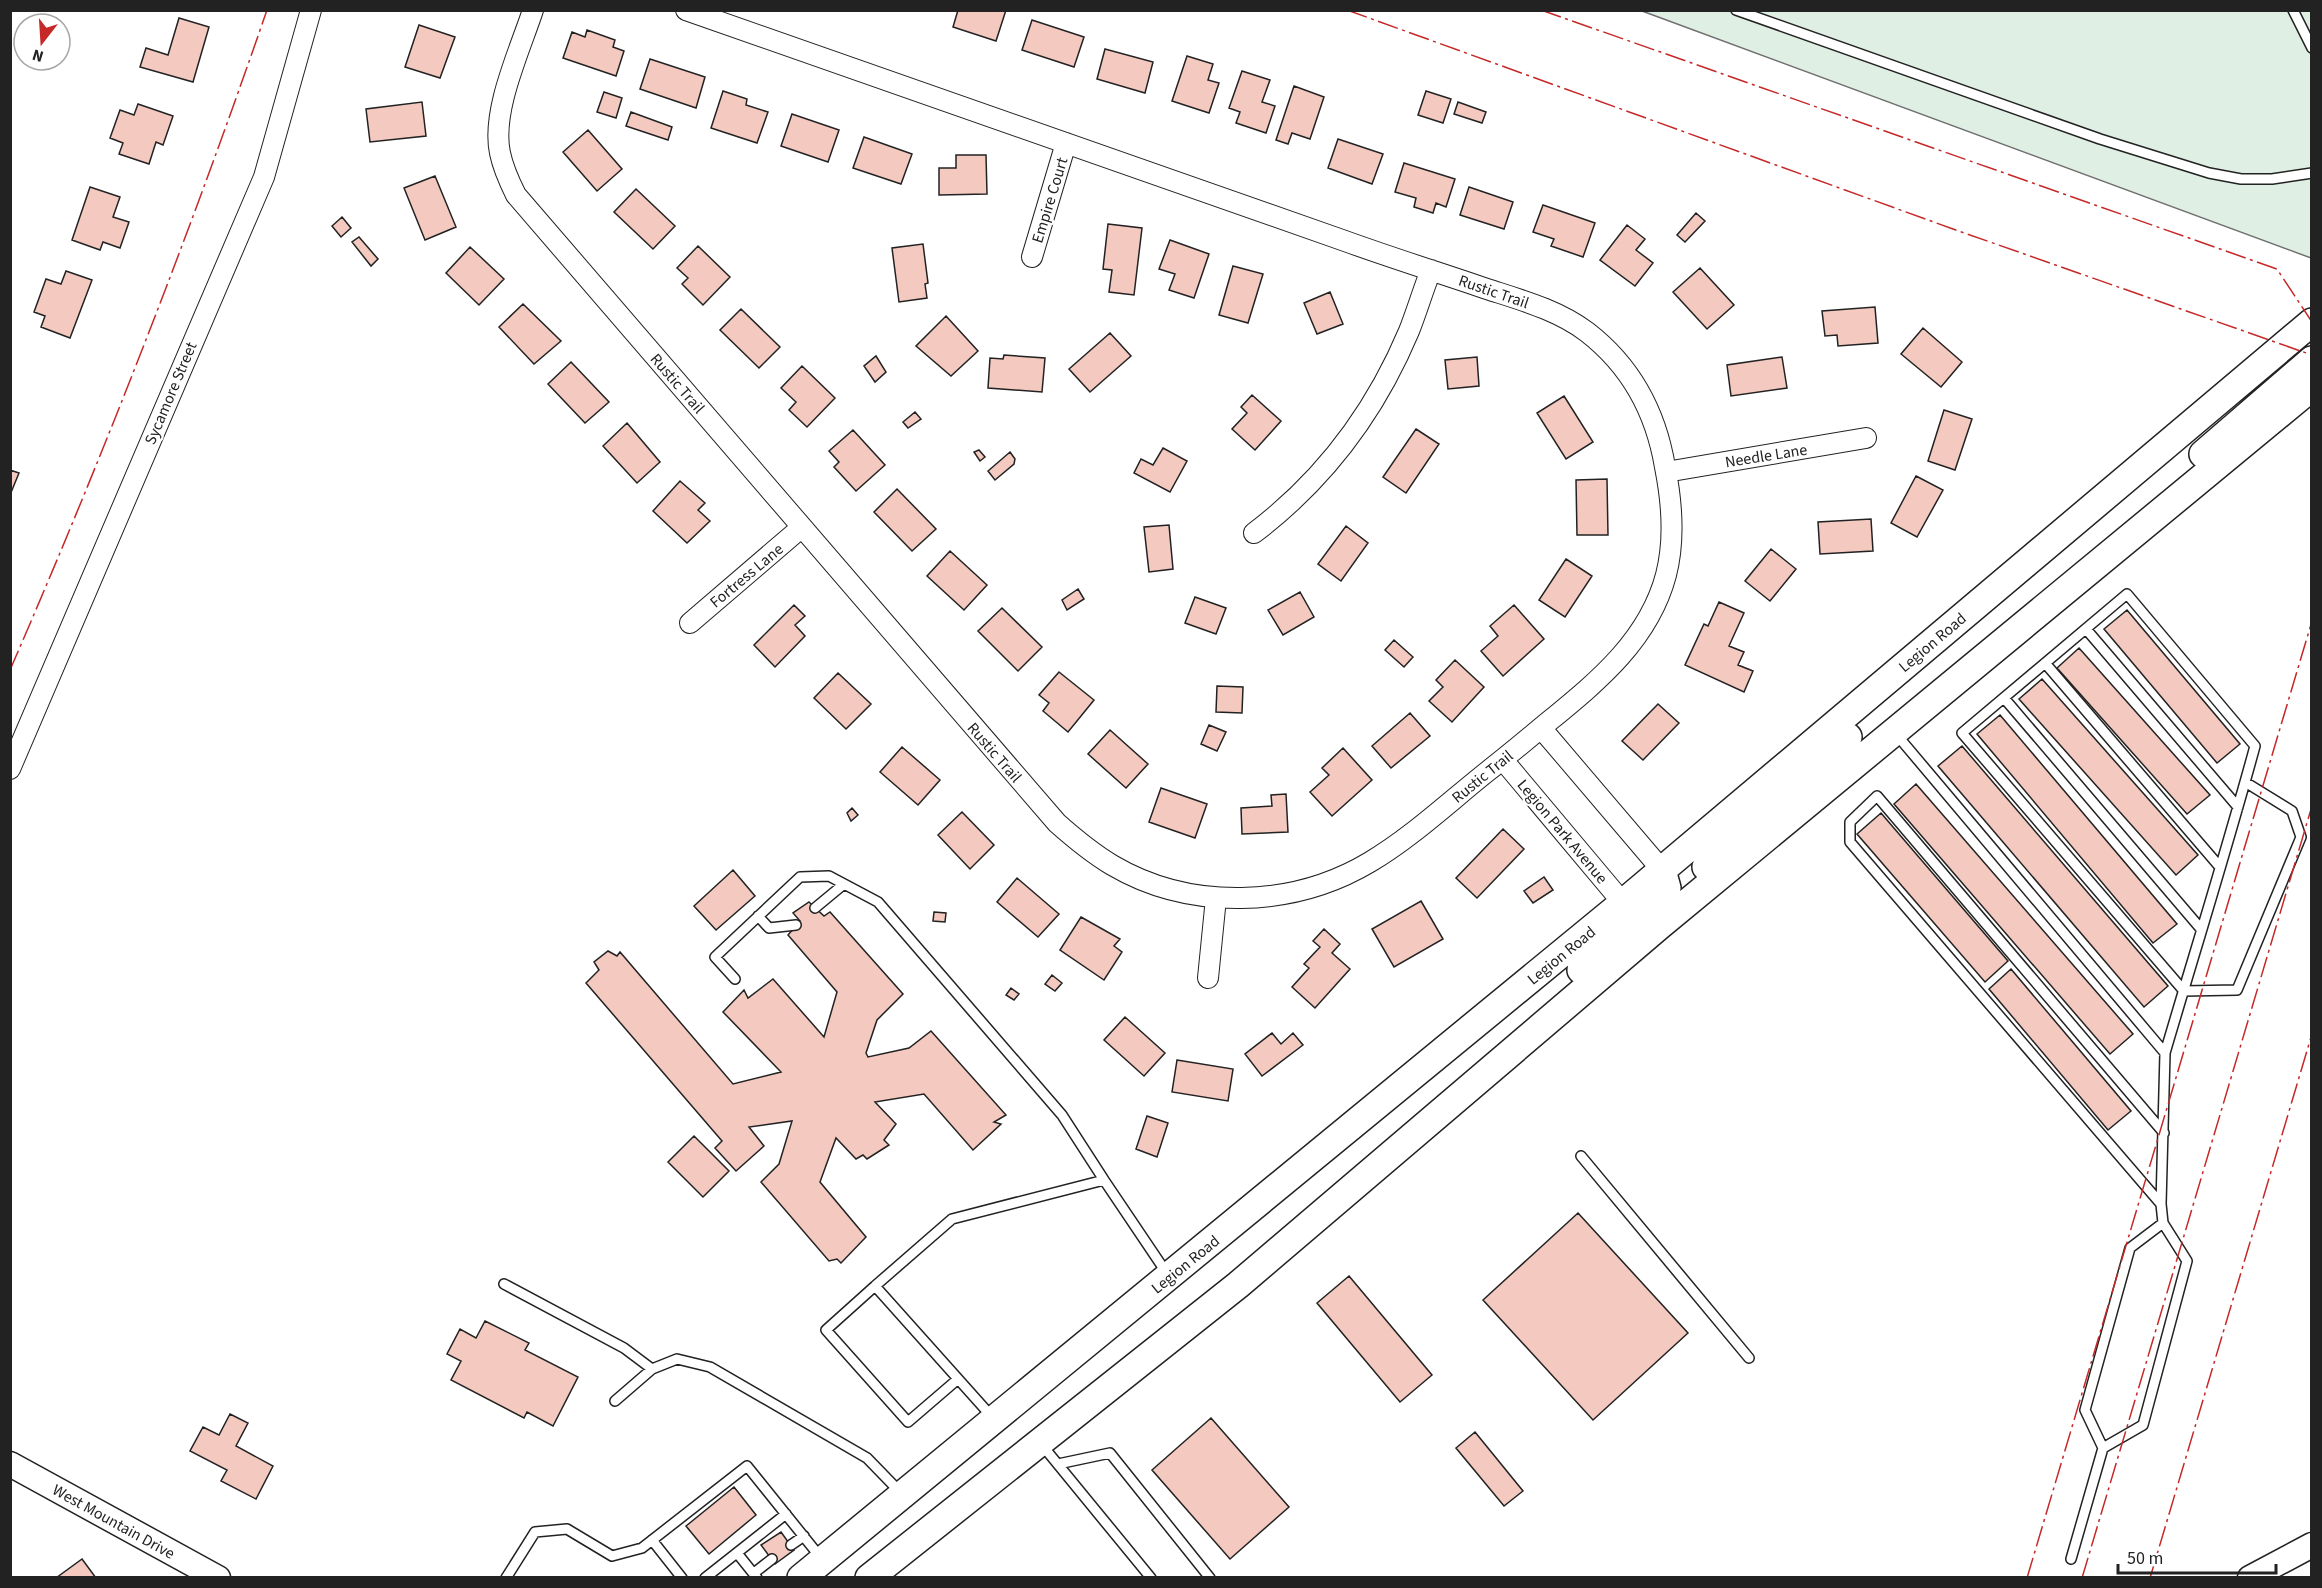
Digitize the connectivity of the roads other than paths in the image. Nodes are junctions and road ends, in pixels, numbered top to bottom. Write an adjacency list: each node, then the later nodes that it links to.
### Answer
1 (311, 10): 27 (street, Sycamore Street)
2 (533, 10): 17 (street, Rustic Trail)
3 (686, 10): 7 (street, Rustic Trail)
4 (1736, 10): 8 (lane)
5 (2293, 10): 6 (lane)
6 (2312, 48)
7 (1066, 143): 9 (street, Empire Court); 10 (street, Rustic Trail)
8 (2312, 173)
9 (1032, 257)
10 (1431, 270): 15 (street, Rustic Trail); 18 (street)
11 (2312, 322): 19 (main road, Legion Road)
12 (2312, 360): 16 (main road)
13 (2312, 387): 16 (main road)
14 (1866, 438): 15 (street, Needle Lane)
15 (1666, 472): 24 (street, Rustic Trail)
16 (2178, 498): 25 (main road)
17 (802, 527): 20 (street, Fortress Lane); 34 (street, Rustic Trail)
18 (1254, 533)
19 (1990, 593): 31 (main road, Legion Road); 33 (main road)
20 (690, 623)
21 (2086, 629): 22 (lane); 28 (lane); 29 (lane)
22 (2045, 663): 23 (lane); 30 (lane)
23 (2004, 698): 39 (lane); 42 (lane)
24 (1541, 728): 26 (street, Rustic Trail); 31 (street)
25 (1895, 732): 33 (main road); 43 (lane)
26 (1503, 760): 34 (street, Rustic Trail); 35 (street, Legion Park Avenue)
27 (10, 769)
28 (2245, 782): 29 (lane); 42 (lane)
29 (2238, 807): 30 (lane)
30 (2219, 866): 39 (lane)
31 (1662, 870): 35 (main road, Legion Road); 44 (main road)
32 (844, 884): 36 (lane); 37 (lane); 47 (lane)
33 (1703, 890): 44 (main road)
34 (1216, 898): 40 (street)
35 (1623, 903): 50 (main road, Legion Road)
36 (815, 908)
37 (758, 916): 38 (lane); 41 (lane)
38 (796, 925)
39 (2201, 928): 42 (lane)
40 (1208, 978)
41 (735, 979)
42 (2184, 991): 43 (lane)
43 (2165, 1053): 45 (lane)
44 (1499, 1063): 58 (main road)
45 (2164, 1133): 48 (lane); 48 (lane)
46 (1581, 1156): 53 (lane)
47 (1104, 1180): 50 (lane); 52 (lane)
48 (2161, 1204): 49 (lane)
49 (2163, 1223): 59 (lane); 59 (lane)
50 (1169, 1277): 57 (main road, Legion Road)
51 (504, 1284): 54 (lane)
52 (876, 1286): 55 (lane); 55 (lane)
53 (1749, 1358)
54 (652, 1369): 56 (lane); 62 (lane)
55 (958, 1379): 57 (lane)
56 (615, 1401)
57 (994, 1420): 62 (main road, Legion Road)
58 (1040, 1442): 61 (lane); 78 (main road)
59 (2103, 1448): 70 (lane)
60 (10, 1464): 73 (street, West Mountain Drive)
61 (1058, 1464): 79 (lane); 80 (lane)
62 (903, 1495): 71 (main road, Legion Road)
63 (786, 1514): 64 (lane); 65 (lane); 68 (lane)
64 (804, 1536): 66 (lane); 71 (lane)
65 (652, 1540): 74 (lane); 75 (lane)
66 (791, 1545)
67 (2312, 1545): 81 (street)
68 (737, 1553): 72 (lane); 76 (lane)
69 (772, 1559): 72 (lane)
70 (2071, 1559)
71 (823, 1560): 77 (main road, Legion Road)
72 (756, 1575)
73 (218, 1578)
74 (506, 1578)
75 (682, 1578)
76 (705, 1578)
77 (801, 1578)
78 (869, 1578)
79 (1151, 1578)
80 (1210, 1578)
81 (2250, 1578)

